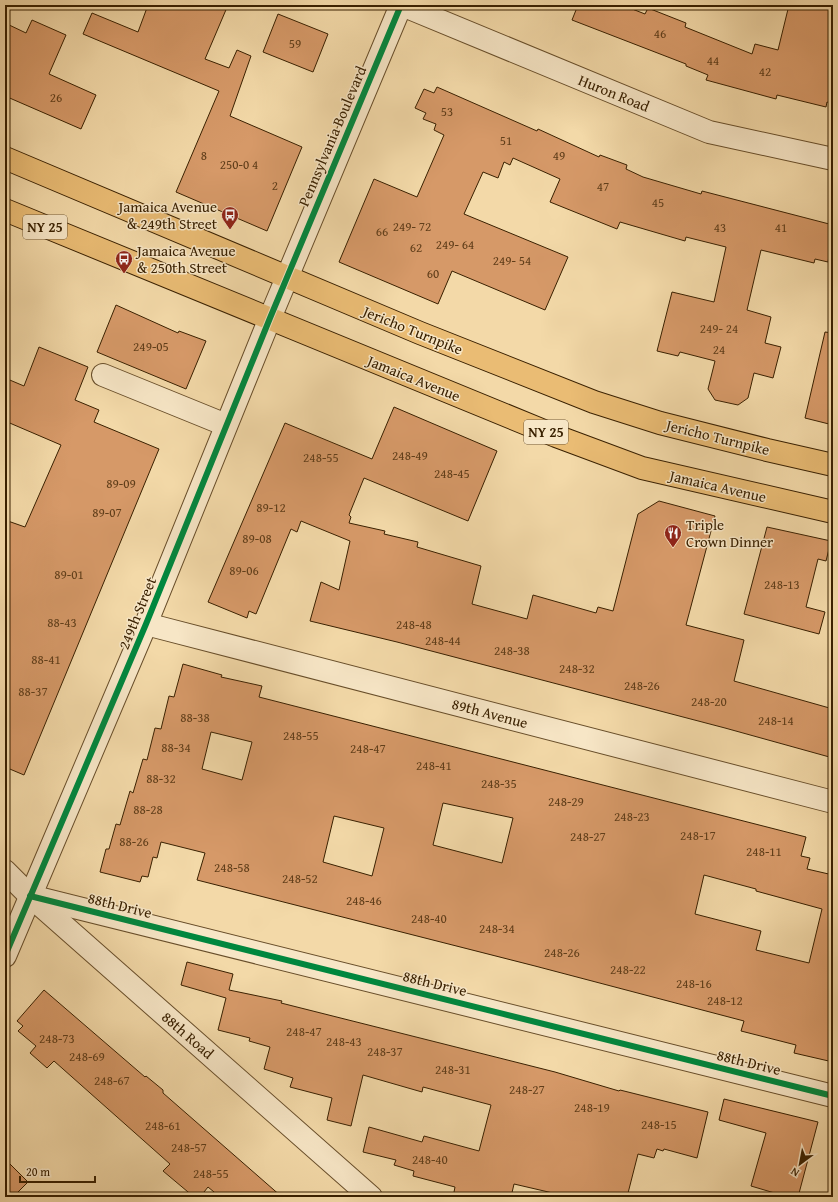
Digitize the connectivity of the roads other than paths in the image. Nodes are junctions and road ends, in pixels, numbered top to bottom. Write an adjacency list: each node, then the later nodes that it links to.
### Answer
1 (402, 5): 3 (street, Huron Road); 5 (street, Pennsylvania Boulevard)
2 (5, 158): 5 (main road, Jericho Turnpike)
3 (833, 159)
4 (5, 210): 6 (main road, Jamaica Avenue / NY 25)
5 (287, 277): 6 (street, 249th Street); 9 (main road, Jericho Turnpike)
6 (270, 318): 8 (street, 249th Street); 10 (main road, Jamaica Avenue / NY 25)
7 (103, 375): 8 (street)
8 (226, 425): 11 (street, 249th Street)
9 (833, 465)
10 (833, 512)
11 (146, 624): 12 (street, 89th Avenue); 14 (street, 249th Street)
12 (833, 802)
13 (5, 871): 14 (street, 88th Road)
14 (30, 896): 15 (street, 249th Street); 16 (street, 88th Drive); 17 (street, 88th Road)
15 (5, 956)
16 (833, 1096)
17 (371, 1197)

